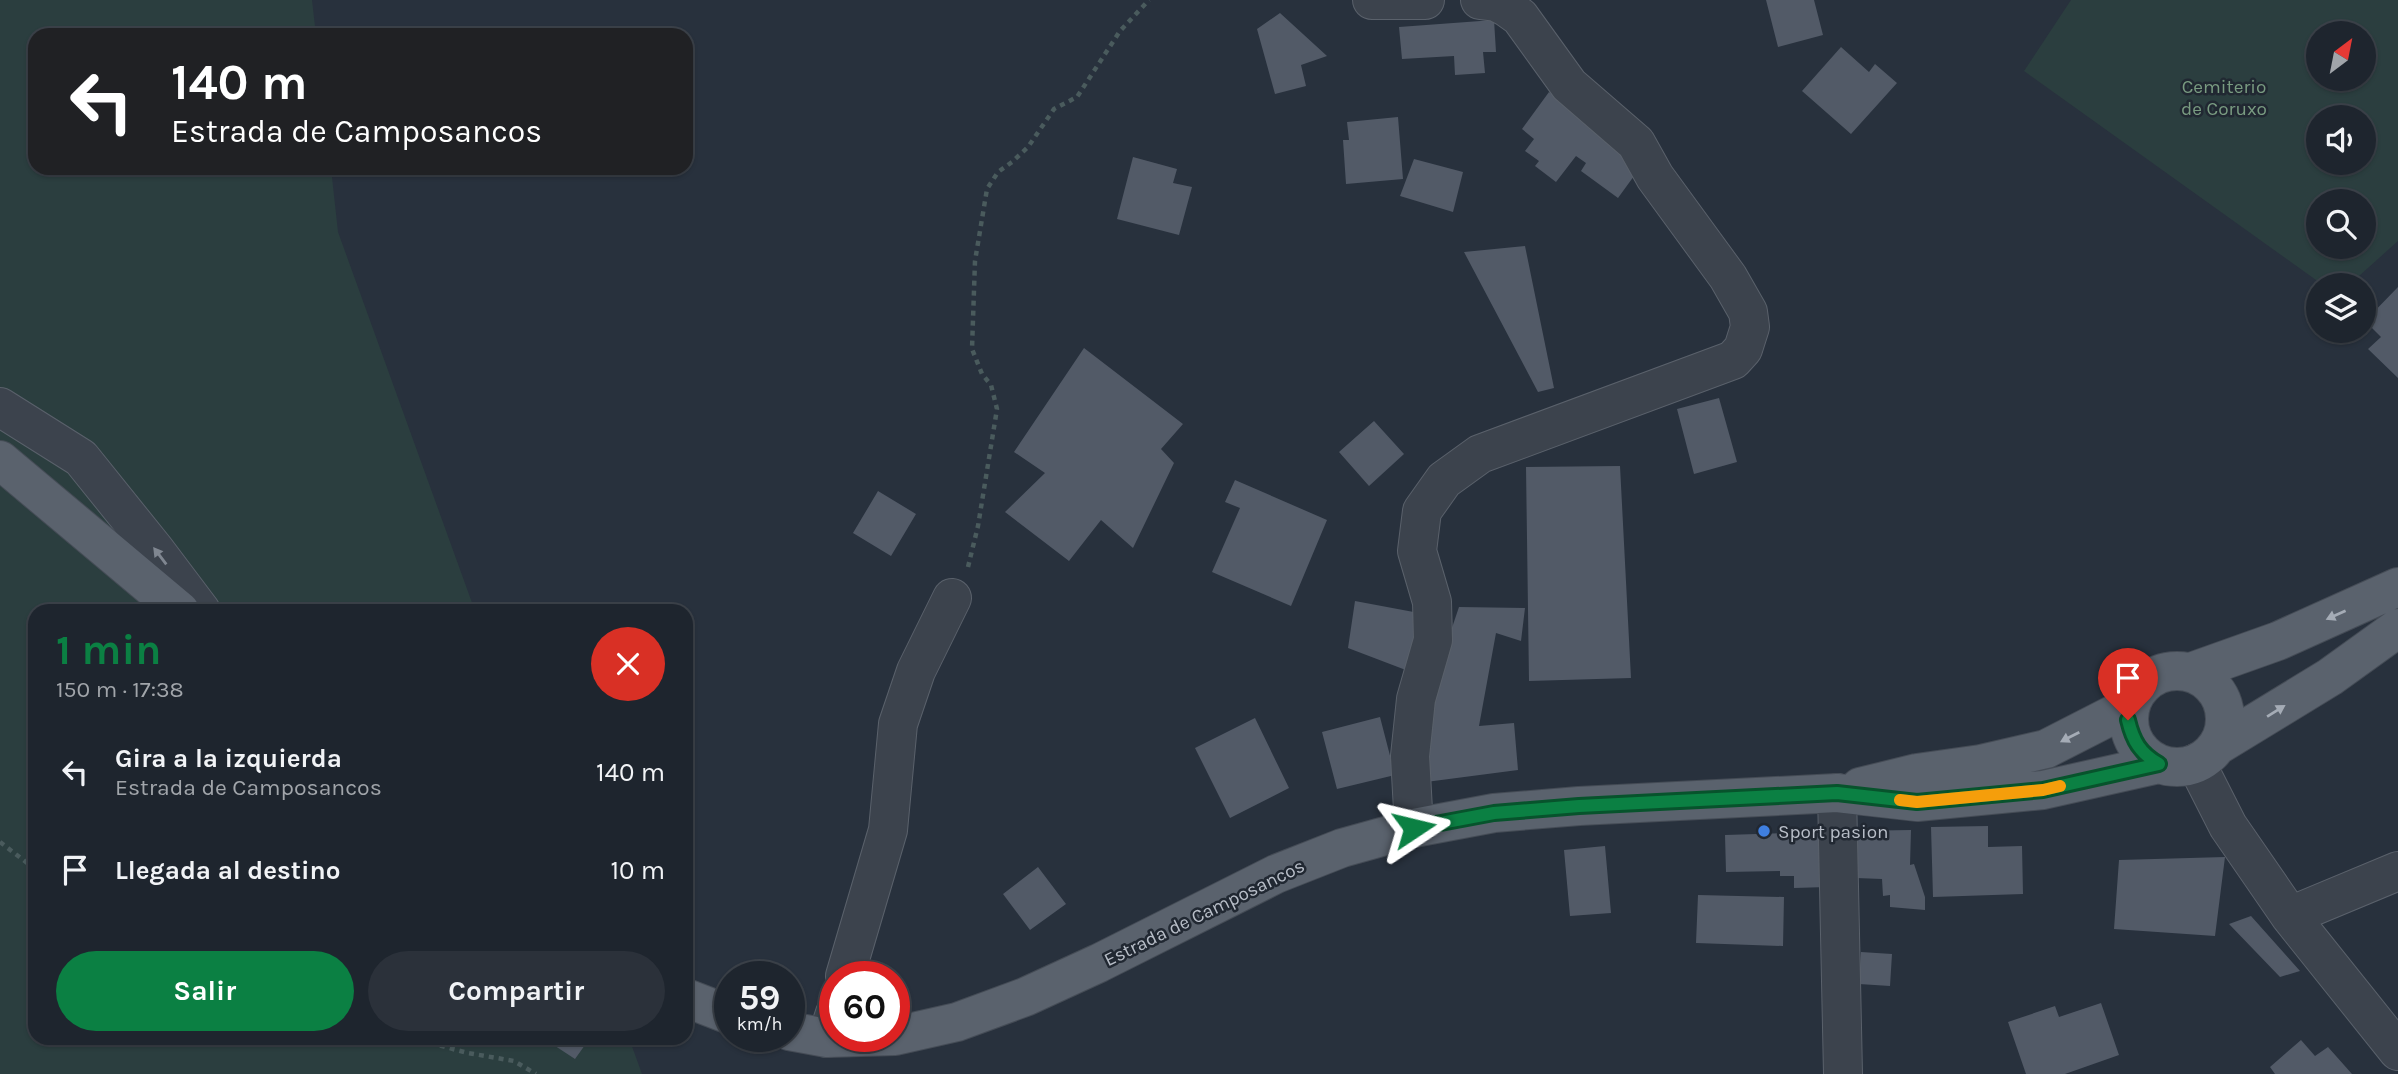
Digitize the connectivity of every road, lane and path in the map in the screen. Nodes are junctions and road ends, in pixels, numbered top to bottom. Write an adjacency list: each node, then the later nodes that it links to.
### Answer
1 (1149, 0): 10 (path)
2 (1372, 0): 3 (street)
3 (1380, 0): 4 (street)
4 (1424, 0)
5 (1480, 0): 19 (street)
6 (0, 407): 7 (street)
7 (47, 435): 8 (street); 12 (street, one-way to 7)
8 (7, 466): 11 (main road)
9 (2398, 587): 14 (main road, Estrada de Camposancos, one-way to 14)
10 (953, 598): 24 (street)
11 (172, 604)
12 (196, 604)
13 (2398, 628): 16 (main road, Estrada de Camposancos, one-way to 13)
14 (2190, 672): 15 (main road, Estrada de Camposancos); 16 (main road)
15 (2130, 706): 17 (main road); 18 (main road, Estrada de Camposancos, one-way to 18)
16 (2207, 755): 17 (main road, Estrada de Camposancos); 23 (street)
17 (2159, 764): 18 (main road, Estrada de Camposancos)
18 (1837, 793): 19 (main road, Estrada de Camposancos); 31 (street)
19 (1414, 828): 27 (main road, Estrada de Camposancos)
20 (0, 842): 21 (path)
21 (28, 864)
22 (2398, 871): 23 (street)
23 (2290, 916): 29 (street)
24 (849, 961)
25 (693, 1001): 26 (main road)
26 (714, 1009)
27 (910, 1033)
28 (441, 1045): 30 (path)
29 (2398, 1051)
30 (536, 1074)
31 (1843, 1074)

